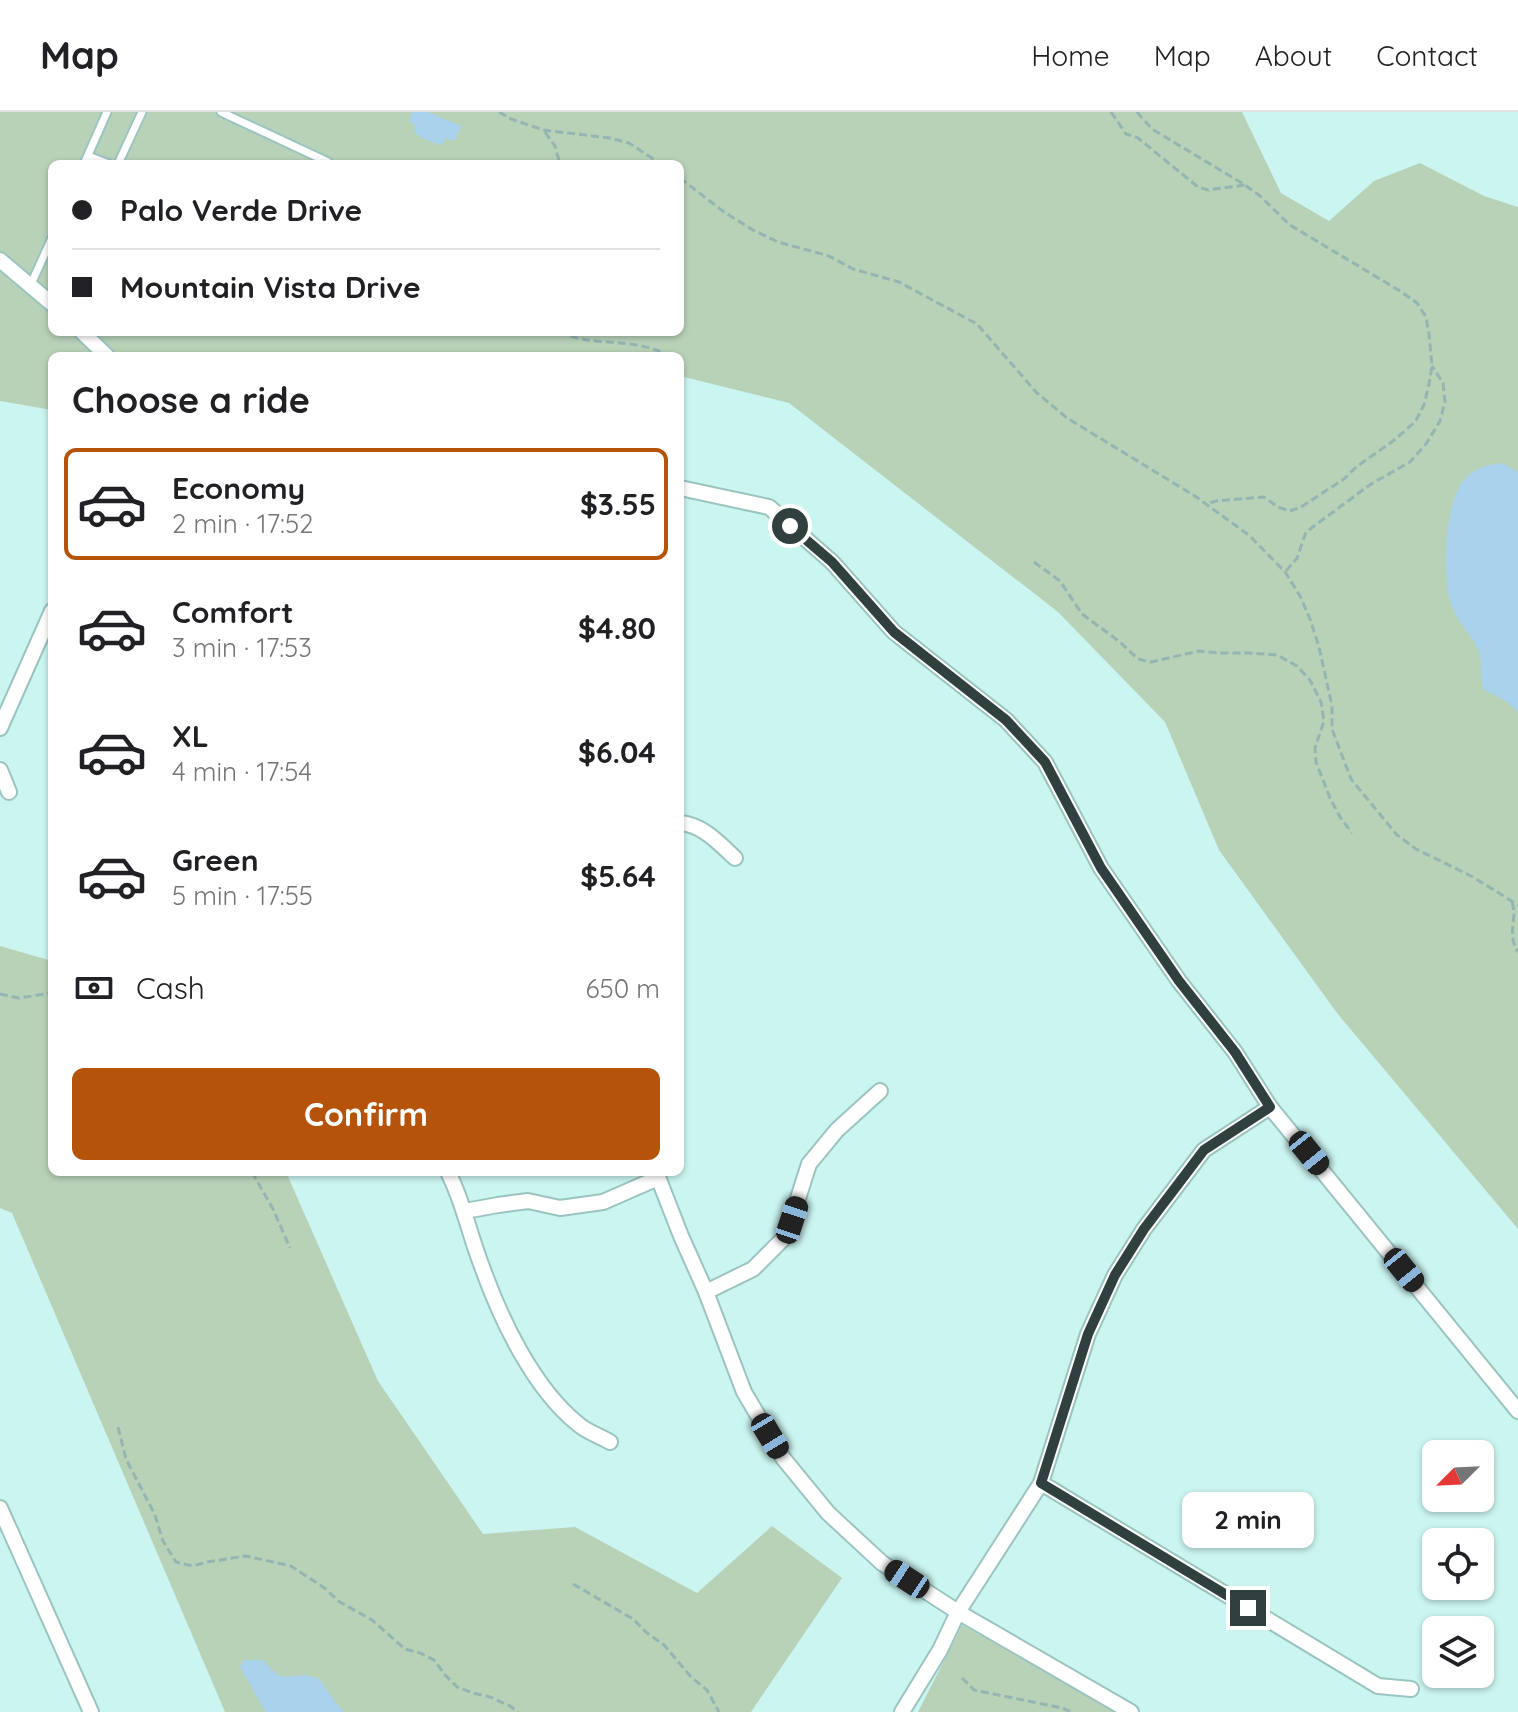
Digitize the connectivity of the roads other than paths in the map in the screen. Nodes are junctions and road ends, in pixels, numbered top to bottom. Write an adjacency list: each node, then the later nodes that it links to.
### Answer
1 (107, 112): 4 (lane)
2 (142, 112): 5 (lane)
3 (221, 112): 6 (lane)
4 (86, 160)
5 (120, 160)
6 (324, 160)
7 (48, 247): 9 (lane)
8 (0, 260): 9 (street)
9 (31, 284): 10 (street)
10 (48, 300)
11 (86, 336): 12 (street)
12 (103, 352)
13 (684, 489): 21 (street)
14 (48, 620): 15 (street)
15 (0, 728)
16 (0, 770): 17 (street)
17 (9, 792)
18 (684, 823): 19 (street)
19 (735, 858)
20 (880, 1091): 26 (street)
21 (1270, 1107): 27 (street); 29 (street)
22 (450, 1176): 25 (street)
23 (655, 1176): 25 (street)
24 (657, 1176): 26 (street)
25 (465, 1211): 28 (street)
26 (706, 1292): 31 (street)
27 (1518, 1411)
28 (610, 1442)
29 (1041, 1483): 31 (street); 32 (street)
30 (0, 1508): 33 (street)
31 (958, 1612): 34 (street); 35 (street)
32 (1411, 1689)
33 (91, 1712)
34 (902, 1712)
35 (1131, 1712)

